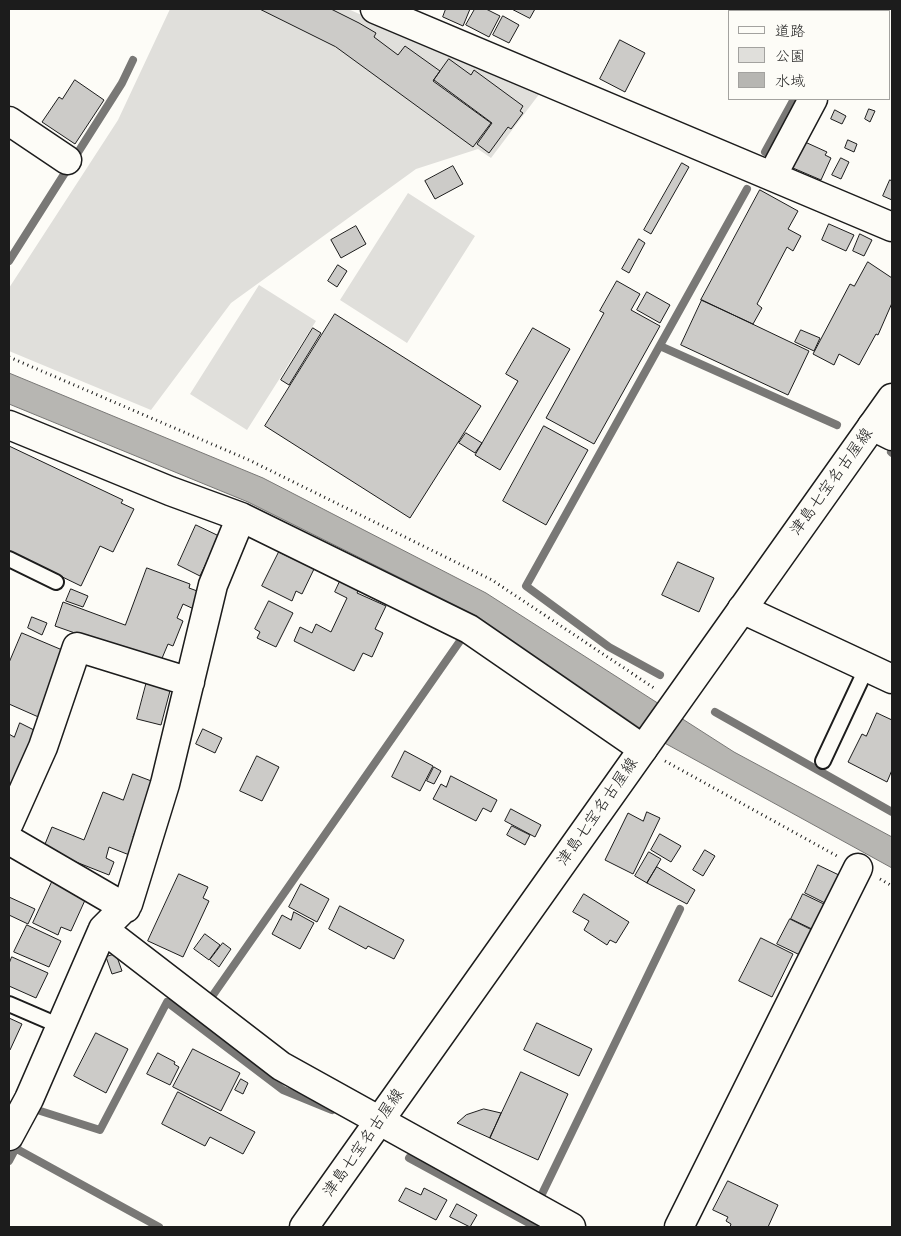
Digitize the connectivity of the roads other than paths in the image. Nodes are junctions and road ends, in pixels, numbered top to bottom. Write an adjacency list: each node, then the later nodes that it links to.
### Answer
1 (375, 9): 5 (street)
2 (812, 100): 5 (street)
3 (9, 121): 4 (street)
4 (67, 160)
5 (772, 176): 6 (street)
6 (892, 227)
7 (892, 398): 9 (street, 津島七宝名古屋線)
8 (9, 425): 10 (street)
9 (882, 431): 13 (street, 津島七宝名古屋線)
10 (241, 517): 16 (street); 17 (street)
11 (9, 559): 12 (lane)
12 (56, 582)
13 (742, 609): 14 (street); 17 (street, 津島七宝名古屋線)
14 (867, 667): 15 (street); 18 (lane)
15 (892, 679)
16 (190, 682): 19 (street); 22 (street)
17 (645, 746): 27 (street, 津島七宝名古屋線)
18 (823, 761)
19 (9, 823)
20 (9, 840): 22 (street)
21 (858, 868): 30 (street)
22 (126, 908): 23 (street)
23 (103, 929): 25 (street); 27 (street)
24 (9, 1004): 25 (lane)
25 (60, 1026): 26 (street)
26 (19, 1116)
27 (379, 1121): 28 (street, 津島七宝名古屋線); 29 (street)
28 (304, 1227)
29 (571, 1227)
30 (679, 1227)

